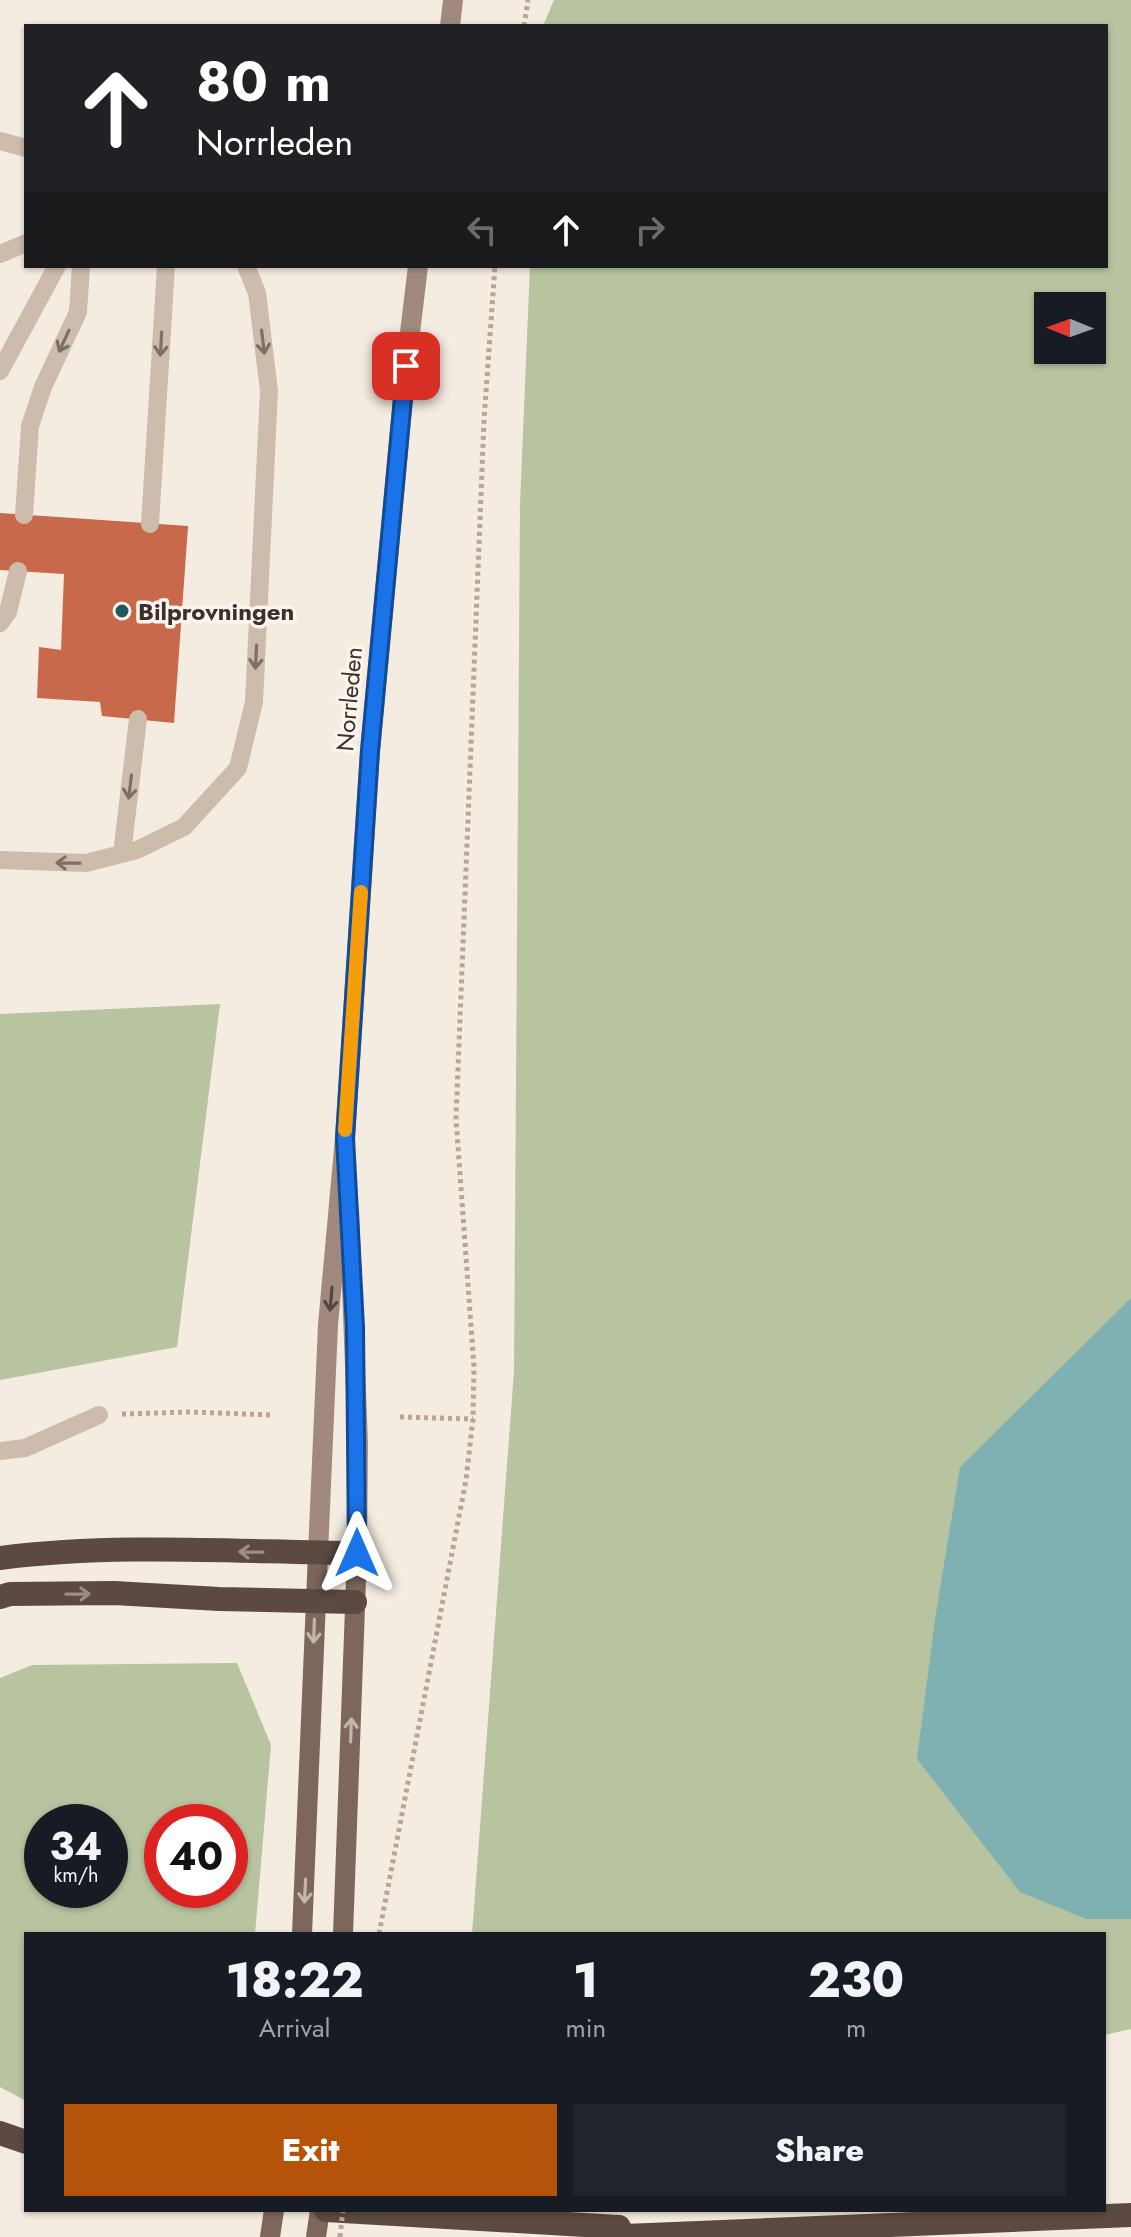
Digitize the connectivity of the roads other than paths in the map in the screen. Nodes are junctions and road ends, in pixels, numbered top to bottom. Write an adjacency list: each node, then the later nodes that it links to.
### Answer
1 (453, 0): 2 (street)
2 (450, 24)
3 (0, 141): 4 (lane)
4 (24, 147)
5 (24, 244): 6 (lane)
6 (0, 254)
7 (56, 268): 12 (lane)
8 (81, 268): 13 (lane, one-way to 13)
9 (166, 268): 14 (lane, one-way to 14)
10 (247, 268): 18 (lane, one-way to 18)
11 (418, 268): 20 (street, Norrleden)
12 (0, 371)
13 (24, 515)
14 (150, 524)
15 (18, 571): 16 (lane)
16 (0, 623)
17 (138, 719): 18 (lane, one-way to 18)
18 (122, 854): 19 (lane, one-way to 19)
19 (0, 860)
20 (345, 1138): 23 (street, one-way to 23); 24 (street)
21 (99, 1415): 22 (lane)
22 (0, 1451)
23 (318, 1553): 24 (highway); 25 (highway, one-way to 25); 27 (main road)
24 (357, 1553): 28 (main road)
25 (0, 1558)
26 (0, 1597): 27 (highway, one-way to 27)
27 (315, 1600): 28 (highway); 29 (main road, one-way to 29)
28 (355, 1602): 30 (main road, one-way to 28)
29 (302, 1932)
30 (343, 1932)
31 (0, 2133): 32 (highway)
32 (24, 2141)
33 (274, 2212): 38 (main road)
34 (320, 2212): 39 (main road)
35 (362, 2212): 37 (highway)
36 (1131, 2215): 37 (highway)
37 (719, 2232): 40 (highway)
38 (270, 2237)
39 (316, 2237)
40 (601, 2237)

